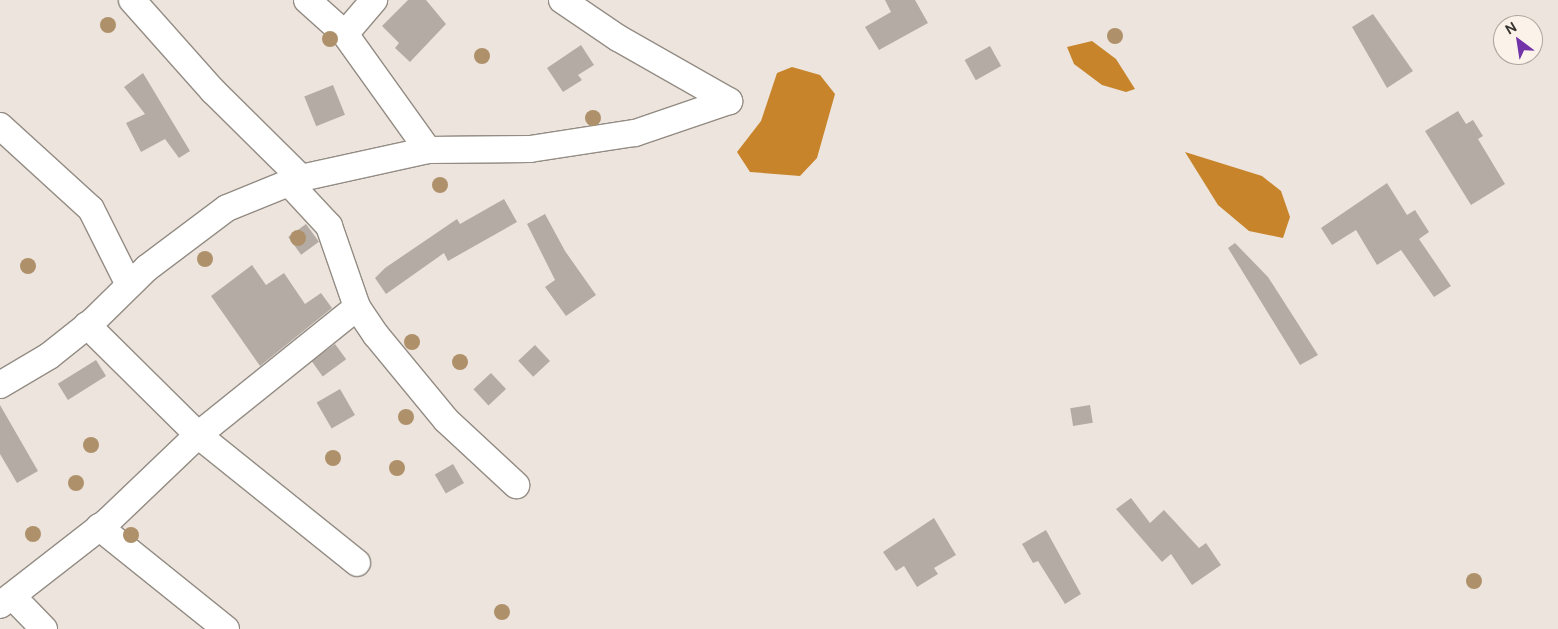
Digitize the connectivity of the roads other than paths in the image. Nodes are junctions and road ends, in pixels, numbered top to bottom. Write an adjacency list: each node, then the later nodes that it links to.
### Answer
1 (132, 0): 8 (street)
2 (307, 0): 5 (street)
3 (374, 0): 5 (street)
4 (562, 0): 7 (street)
5 (345, 34): 7 (street)
6 (0, 126): 9 (street)
7 (428, 150): 8 (street)
8 (295, 180): 9 (street); 10 (street)
9 (129, 285): 11 (street)
10 (357, 307): 13 (street); 14 (street)
11 (87, 326): 12 (street); 13 (street)
12 (0, 385)
13 (198, 435): 15 (street); 16 (street)
14 (516, 485)
15 (99, 527): 17 (street); 19 (street)
16 (357, 563)
17 (6, 600): 18 (street)
18 (44, 629)
19 (226, 629)

